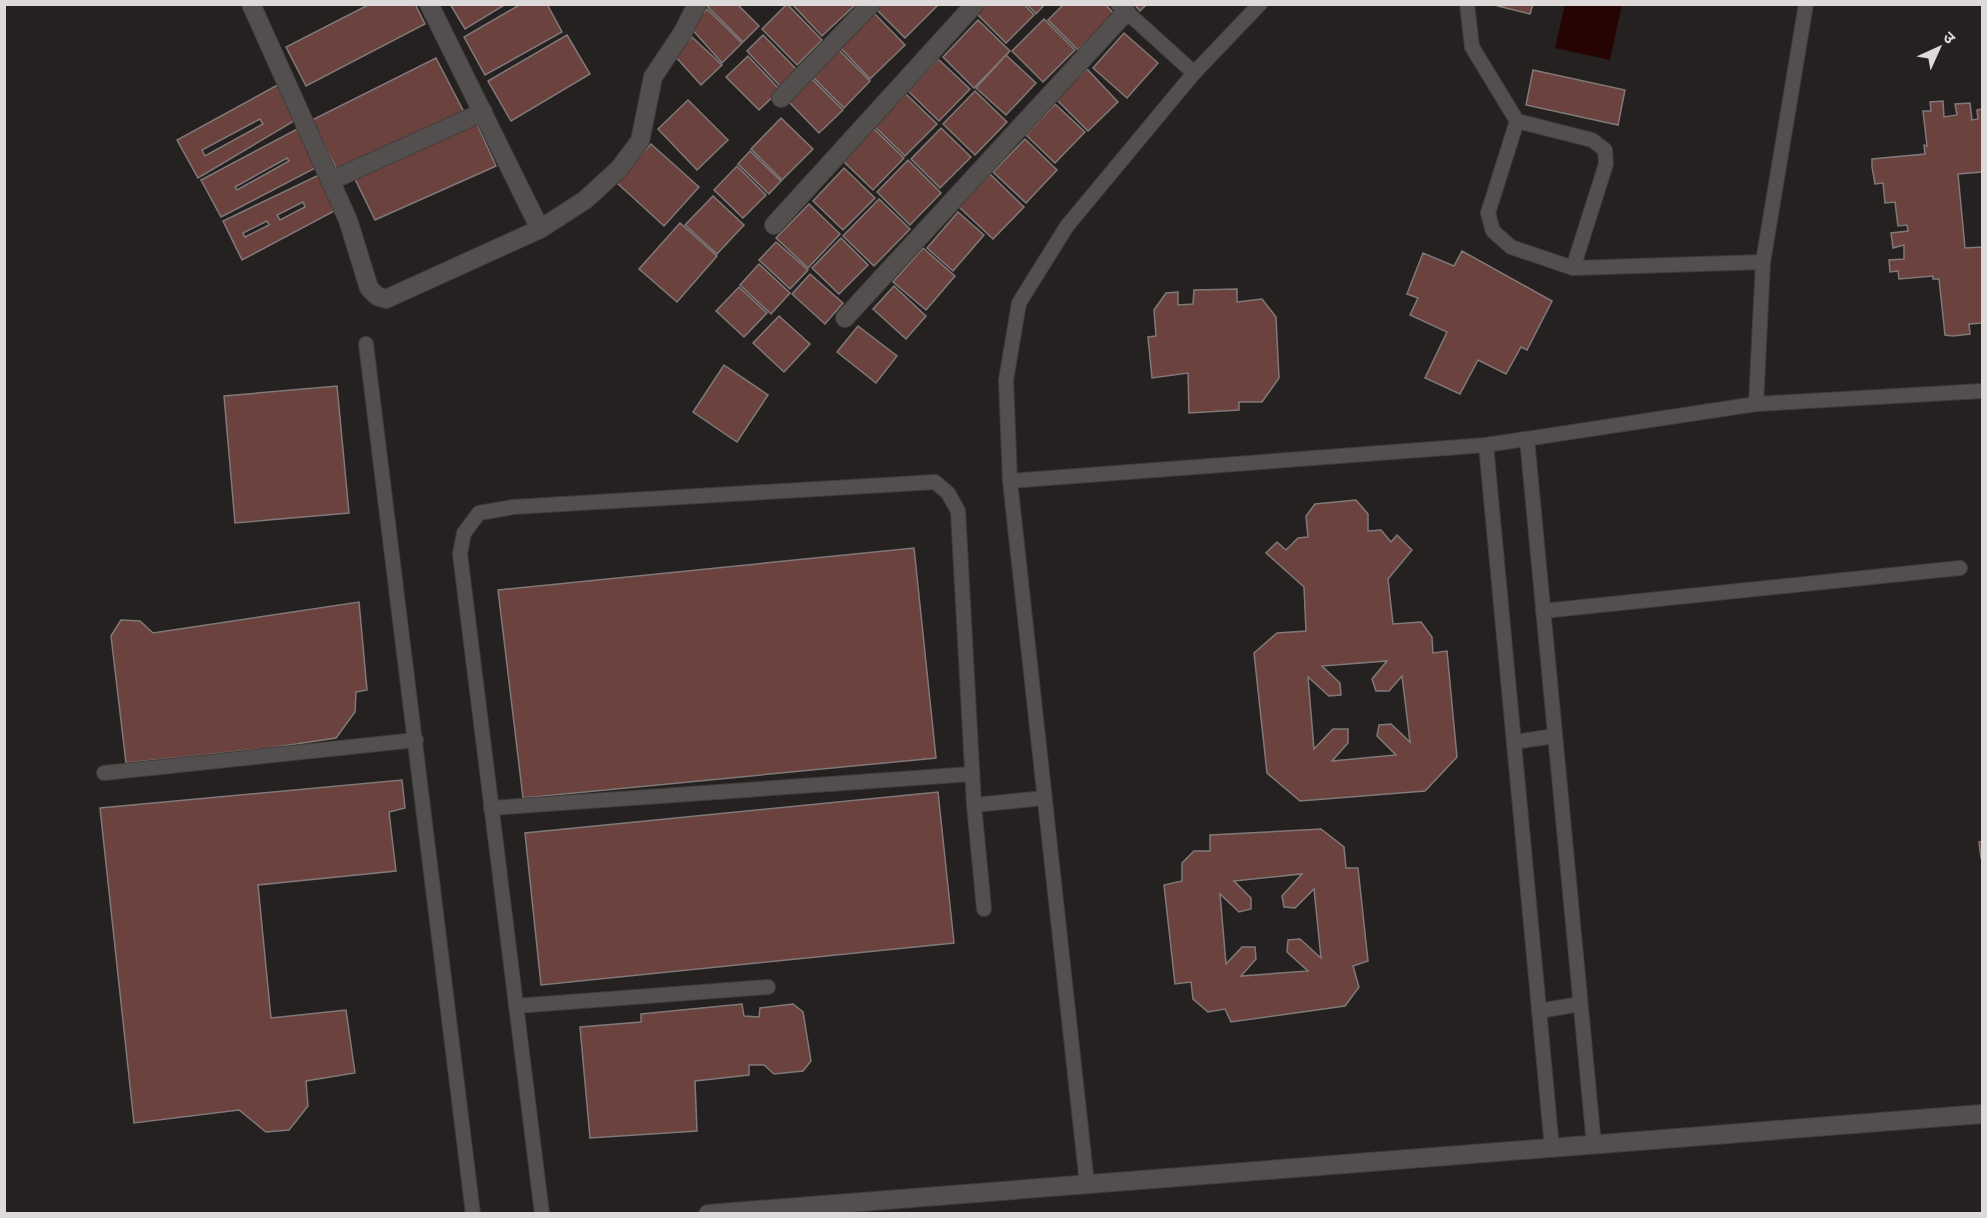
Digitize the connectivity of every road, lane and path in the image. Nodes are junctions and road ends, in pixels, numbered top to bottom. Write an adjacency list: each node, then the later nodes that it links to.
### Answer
1 (251, 4): 14 (street)
2 (429, 4): 12 (street)
3 (697, 4): 16 (street)
4 (871, 4): 11 (street)
5 (975, 4): 15 (street)
6 (1260, 4): 10 (lane)
7 (1467, 4): 13 (lane)
8 (1806, 4): 17 (lane)
9 (1122, 8): 10 (lane); 19 (street)
10 (1194, 73): 25 (lane)
11 (781, 99)
12 (483, 112): 14 (street); 16 (street)
13 (1517, 121): 18 (lane); 18 (lane)
14 (330, 181): 16 (street)
15 (774, 225)
16 (540, 229)
17 (1763, 262): 18 (lane); 22 (lane)
18 (1573, 268)
19 (844, 318)
20 (366, 344): 29 (lane)
21 (1983, 391): 22 (lane)
22 (1756, 404): 23 (lane)
23 (1527, 439): 24 (lane); 27 (lane)
24 (1486, 446): 25 (lane); 30 (lane)
25 (1010, 481): 33 (lane)
26 (1960, 568): 27 (lane)
27 (1543, 610): 28 (lane)
28 (1555, 736): 30 (lane); 38 (lane)
29 (416, 740): 31 (lane); 45 (lane)
30 (1514, 742): 40 (lane)
31 (104, 773)
32 (972, 774): 34 (lane); 35 (lane); 35 (lane)
33 (1044, 798): 34 (lane); 44 (lane)
34 (974, 805): 36 (lane)
35 (491, 808): 39 (lane)
36 (984, 909)
37 (768, 987): 39 (lane)
38 (1580, 1004): 40 (lane); 42 (lane)
39 (516, 1006): 46 (lane)
40 (1539, 1011): 43 (lane)
41 (1983, 1114): 42 (street)
42 (1594, 1145): 43 (street)
43 (1552, 1148): 44 (street)
44 (1087, 1184): 47 (street)
45 (473, 1214)
46 (542, 1214)
47 (708, 1214)

